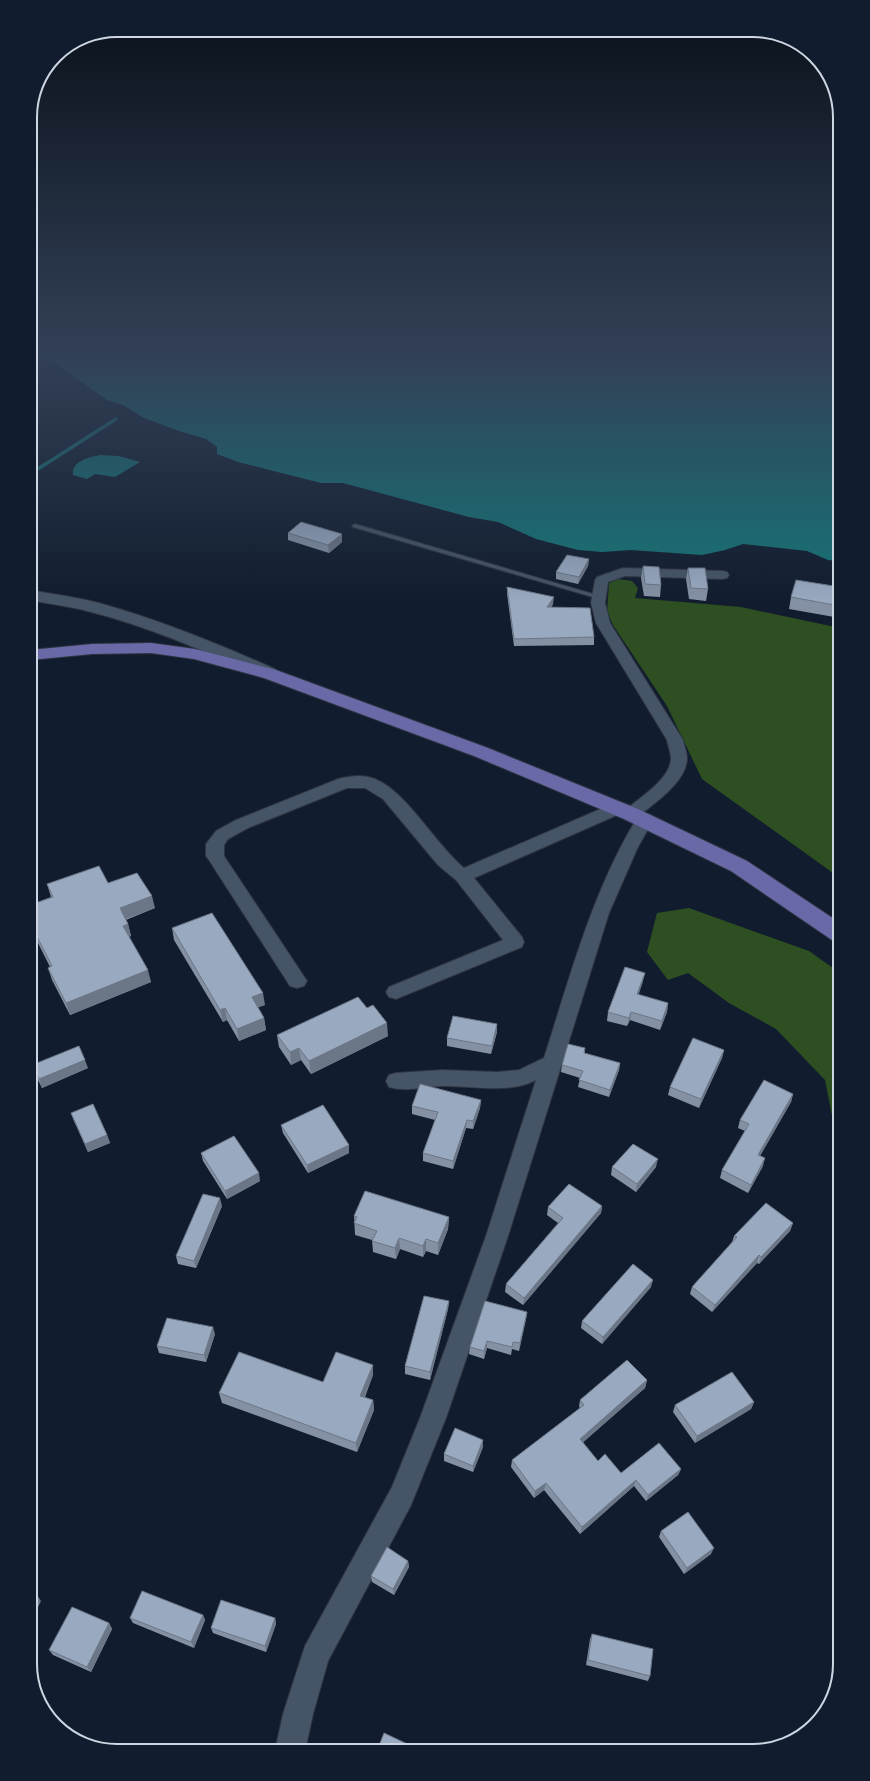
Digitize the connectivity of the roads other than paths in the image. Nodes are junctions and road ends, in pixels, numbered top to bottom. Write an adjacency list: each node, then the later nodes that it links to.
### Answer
1 (356, 526): 4 (lane)
2 (722, 575): 4 (street)
3 (37, 596): 6 (main road)
4 (598, 598): 7 (street)
5 (37, 654): 6 (main road)
6 (270, 674): 7 (main road)
7 (631, 814): 8 (street); 9 (main road); 12 (street)
8 (462, 876): 10 (street); 11 (street)
9 (833, 929)
10 (297, 981)
11 (396, 992)
12 (552, 1063): 13 (street); 14 (street)
13 (396, 1081)
14 (292, 1744)

